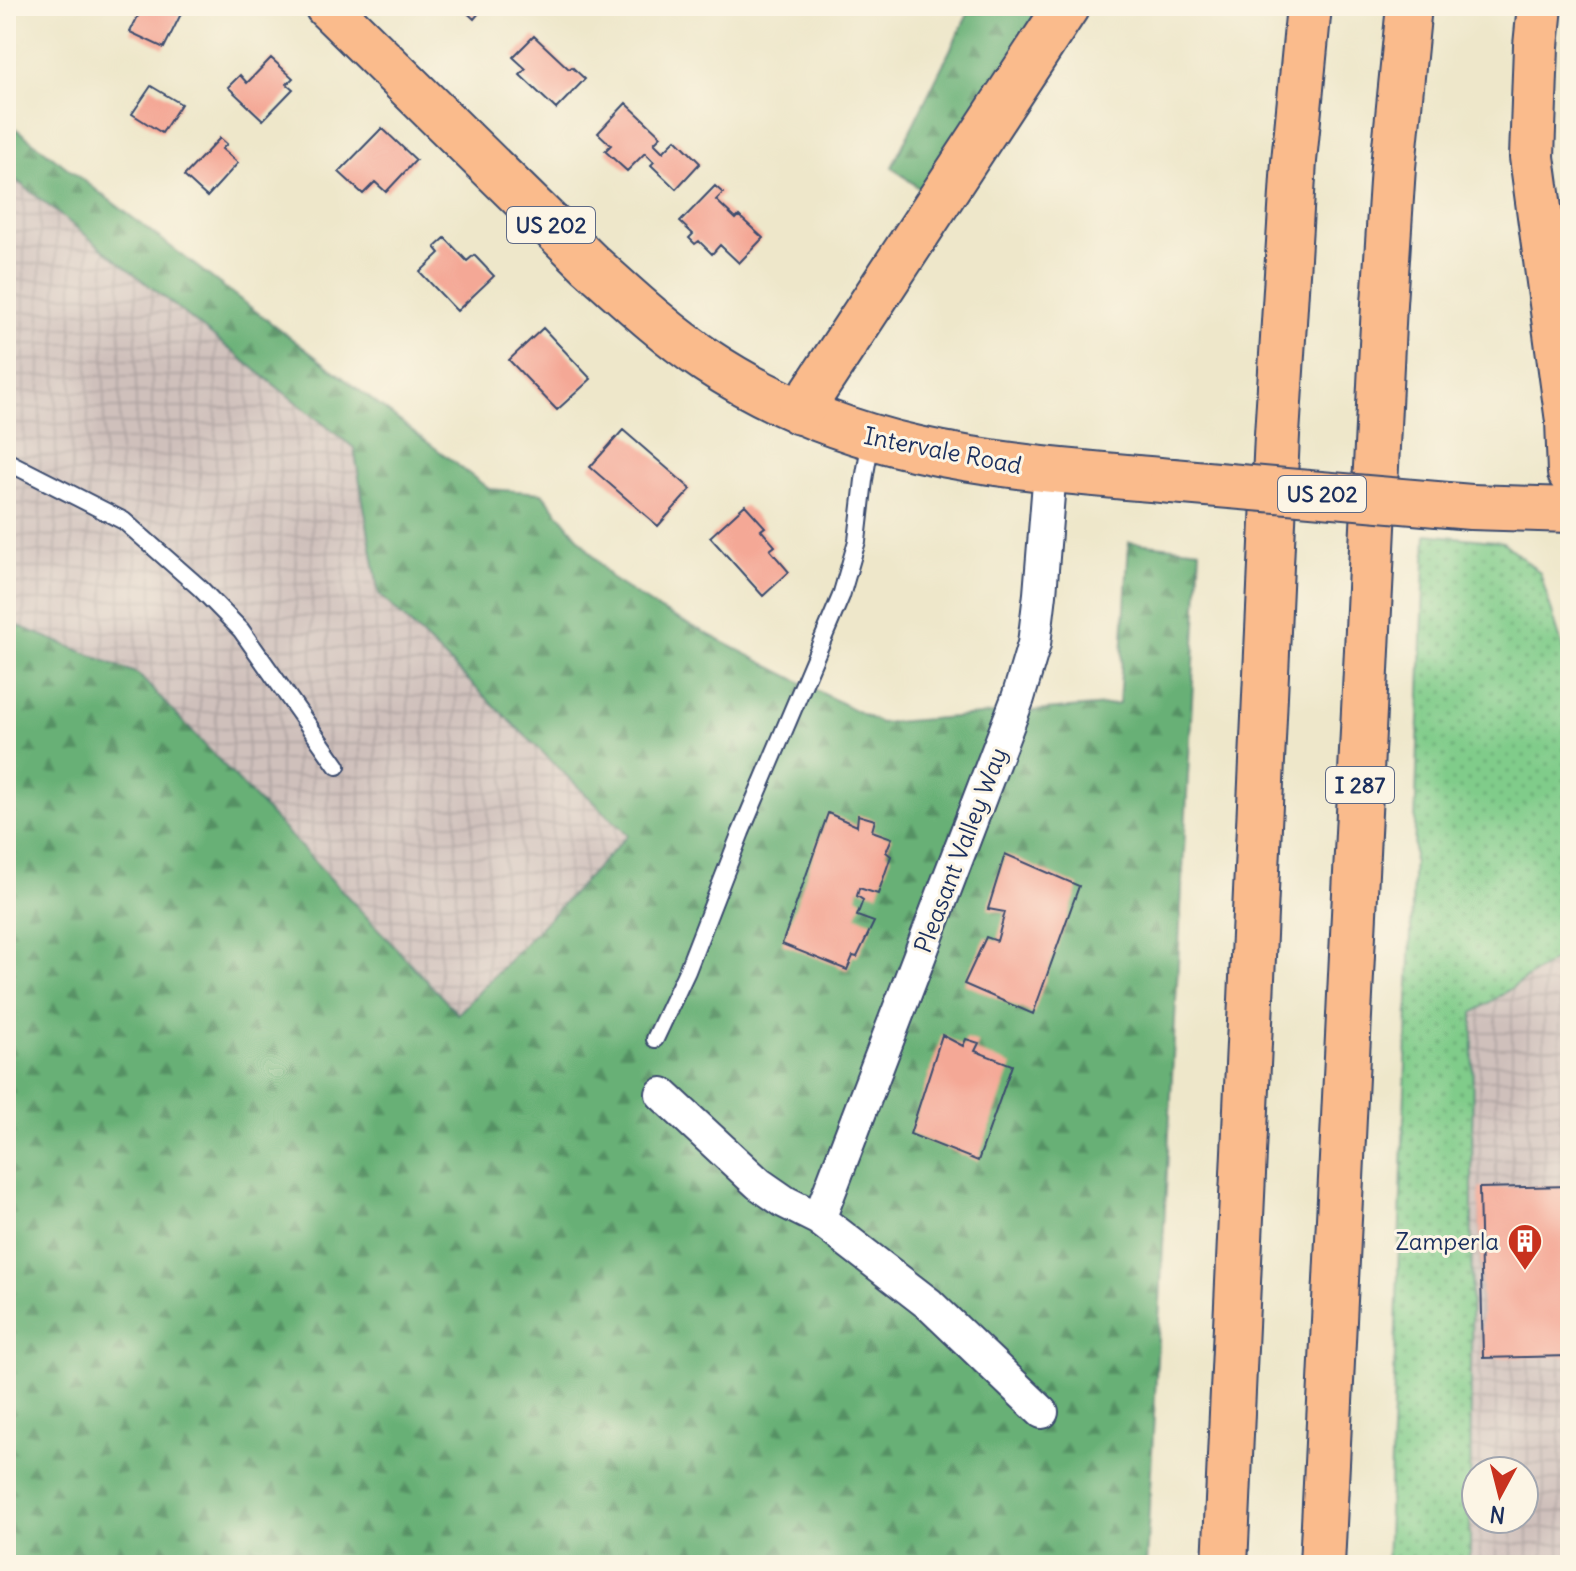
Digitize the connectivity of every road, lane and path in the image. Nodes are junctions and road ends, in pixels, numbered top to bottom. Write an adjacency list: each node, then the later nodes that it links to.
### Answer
1 (327, 6): 6 (main road, Intervale Road / US 202)
2 (1067, 6): 6 (main road)
3 (1309, 6): 17 (main road)
4 (1409, 6): 18 (main road, I 287)
5 (1540, 6): 10 (main road)
6 (800, 412): 7 (main road, Intervale Road / US 202)
7 (871, 438): 9 (main road, Intervale Road / US 202); 13 (lane)
8 (6, 461): 12 (lane)
9 (1050, 470): 11 (main road, Intervale Road / US 202, bridge); 15 (street, Pleasant Valley Way)
10 (1570, 473)
11 (1570, 510)
12 (337, 766)
13 (655, 1039)
14 (662, 1094): 15 (street)
15 (819, 1219): 16 (street)
16 (1042, 1412)
17 (1225, 1565)
18 (1322, 1565)

